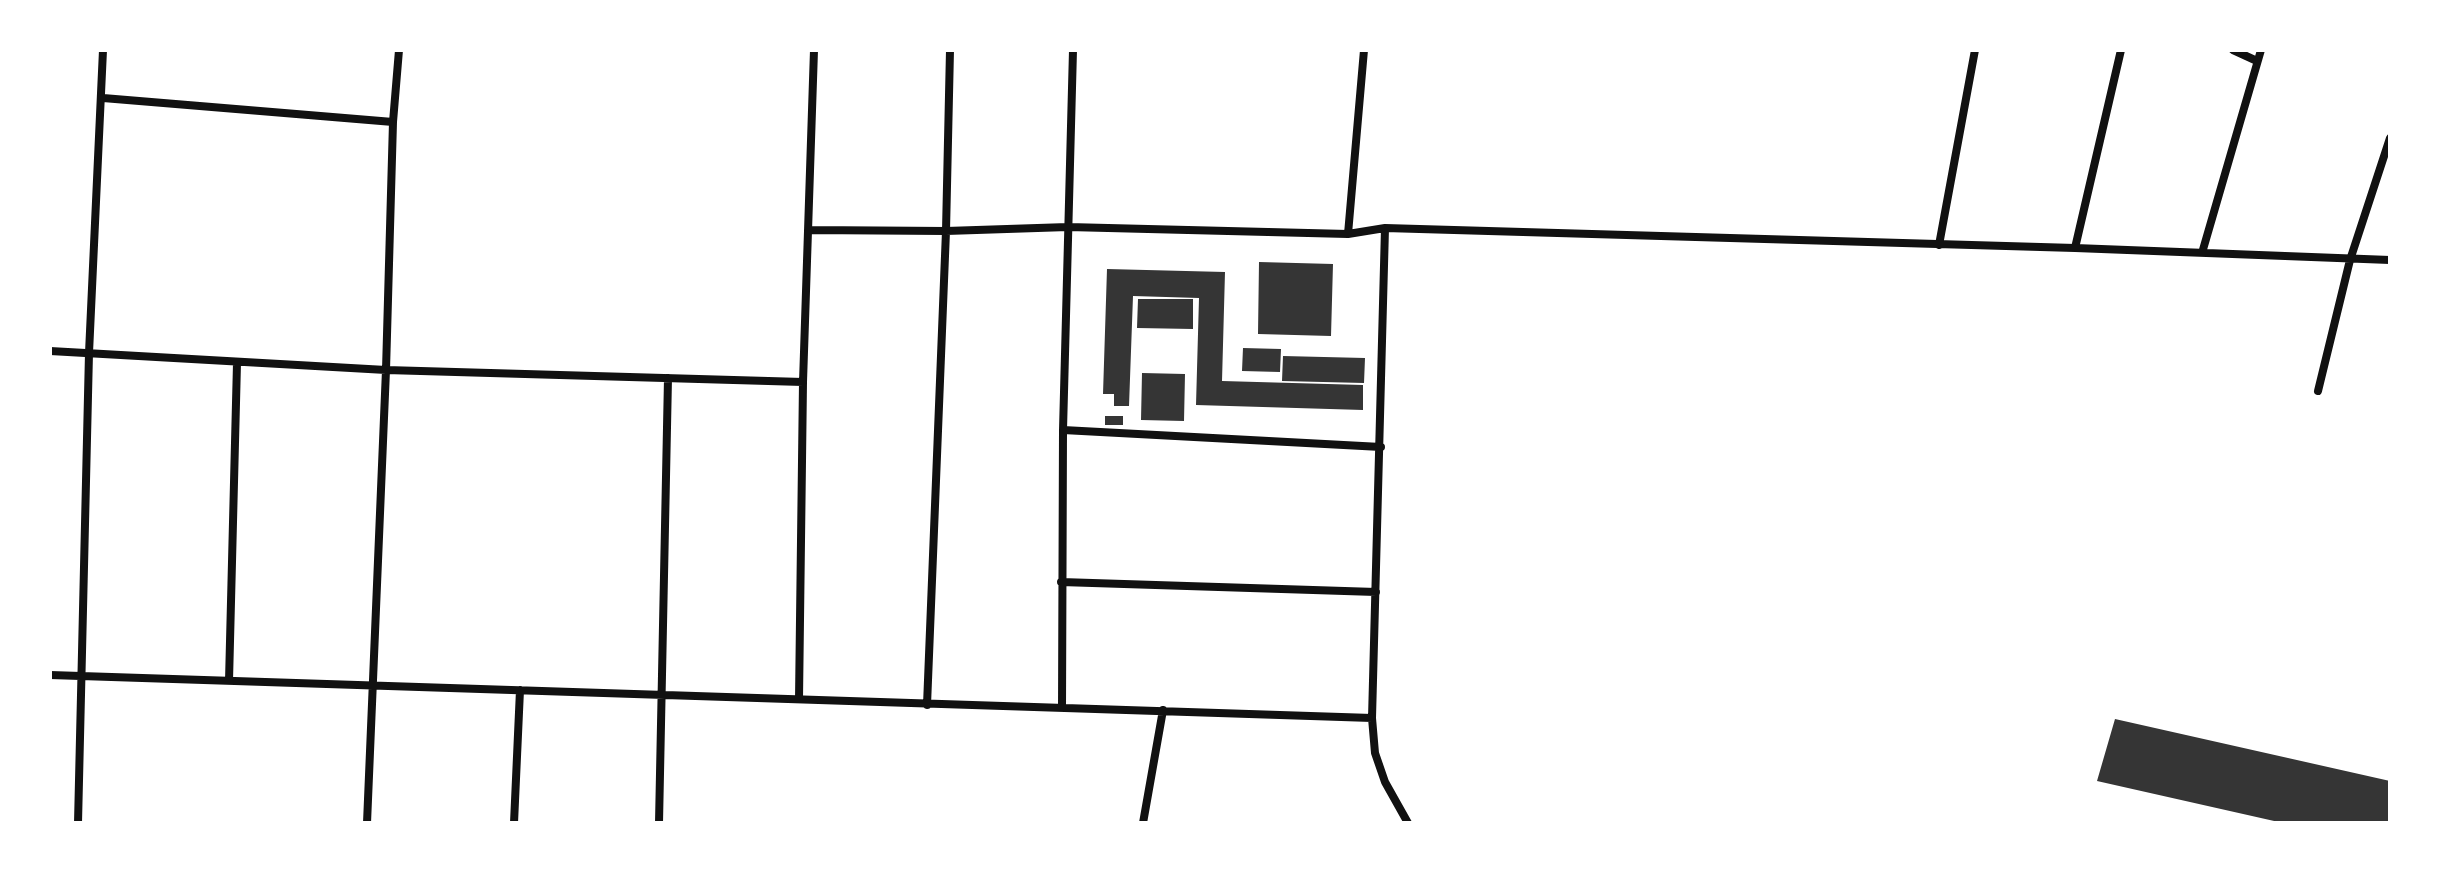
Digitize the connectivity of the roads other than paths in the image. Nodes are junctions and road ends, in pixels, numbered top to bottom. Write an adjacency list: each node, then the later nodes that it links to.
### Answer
1 (103, 50): 12 (street)
2 (399, 50): 13 (street)
3 (814, 50): 17 (street)
4 (950, 50): 18 (street)
5 (1073, 50): 15 (street)
6 (1364, 50): 19 (street)
7 (1975, 50): 20 (street)
8 (2121, 50): 21 (street)
9 (2233, 50): 11 (street)
10 (2261, 50): 11 (street)
11 (2257, 61): 22 (street)
12 (103, 98): 13 (street); 26 (street)
13 (393, 122): 28 (street)
14 (2390, 138): 23 (street)
15 (1068, 227): 18 (street); 19 (street); 32 (street)
16 (1385, 228): 19 (street); 20 (street); 33 (street)
17 (808, 230): 18 (street); 30 (street)
18 (946, 231): 43 (street)
19 (1348, 234)
20 (1939, 245): 21 (street)
21 (2075, 248): 22 (street)
22 (2202, 253): 23 (street)
23 (2350, 260): 24 (street); 31 (street)
24 (2390, 260)
25 (50, 351): 26 (street)
26 (89, 353): 27 (street); 37 (street)
27 (237, 363): 28 (street); 38 (street)
28 (386, 370): 29 (street); 39 (street)
29 (668, 378): 30 (street); 41 (street)
30 (803, 382): 42 (street)
31 (2318, 391)
32 (1063, 430): 33 (street); 34 (street)
33 (1381, 447): 35 (street)
34 (1061, 582): 35 (street); 44 (street)
35 (1376, 592): 46 (street)
36 (50, 675): 37 (street)
37 (83, 676): 38 (street); 47 (street)
38 (229, 681): 39 (street)
39 (371, 685): 40 (street); 48 (street)
40 (520, 690): 41 (street); 49 (street)
41 (660, 694): 42 (street); 50 (street)
42 (799, 699): 43 (street)
43 (927, 705): 44 (street)
44 (1062, 708): 45 (street)
45 (1163, 710): 46 (street); 51 (street)
46 (1372, 718): 52 (street)
47 (78, 823)
48 (367, 823)
49 (514, 823)
50 (659, 823)
51 (1143, 823)
52 (1408, 823)

